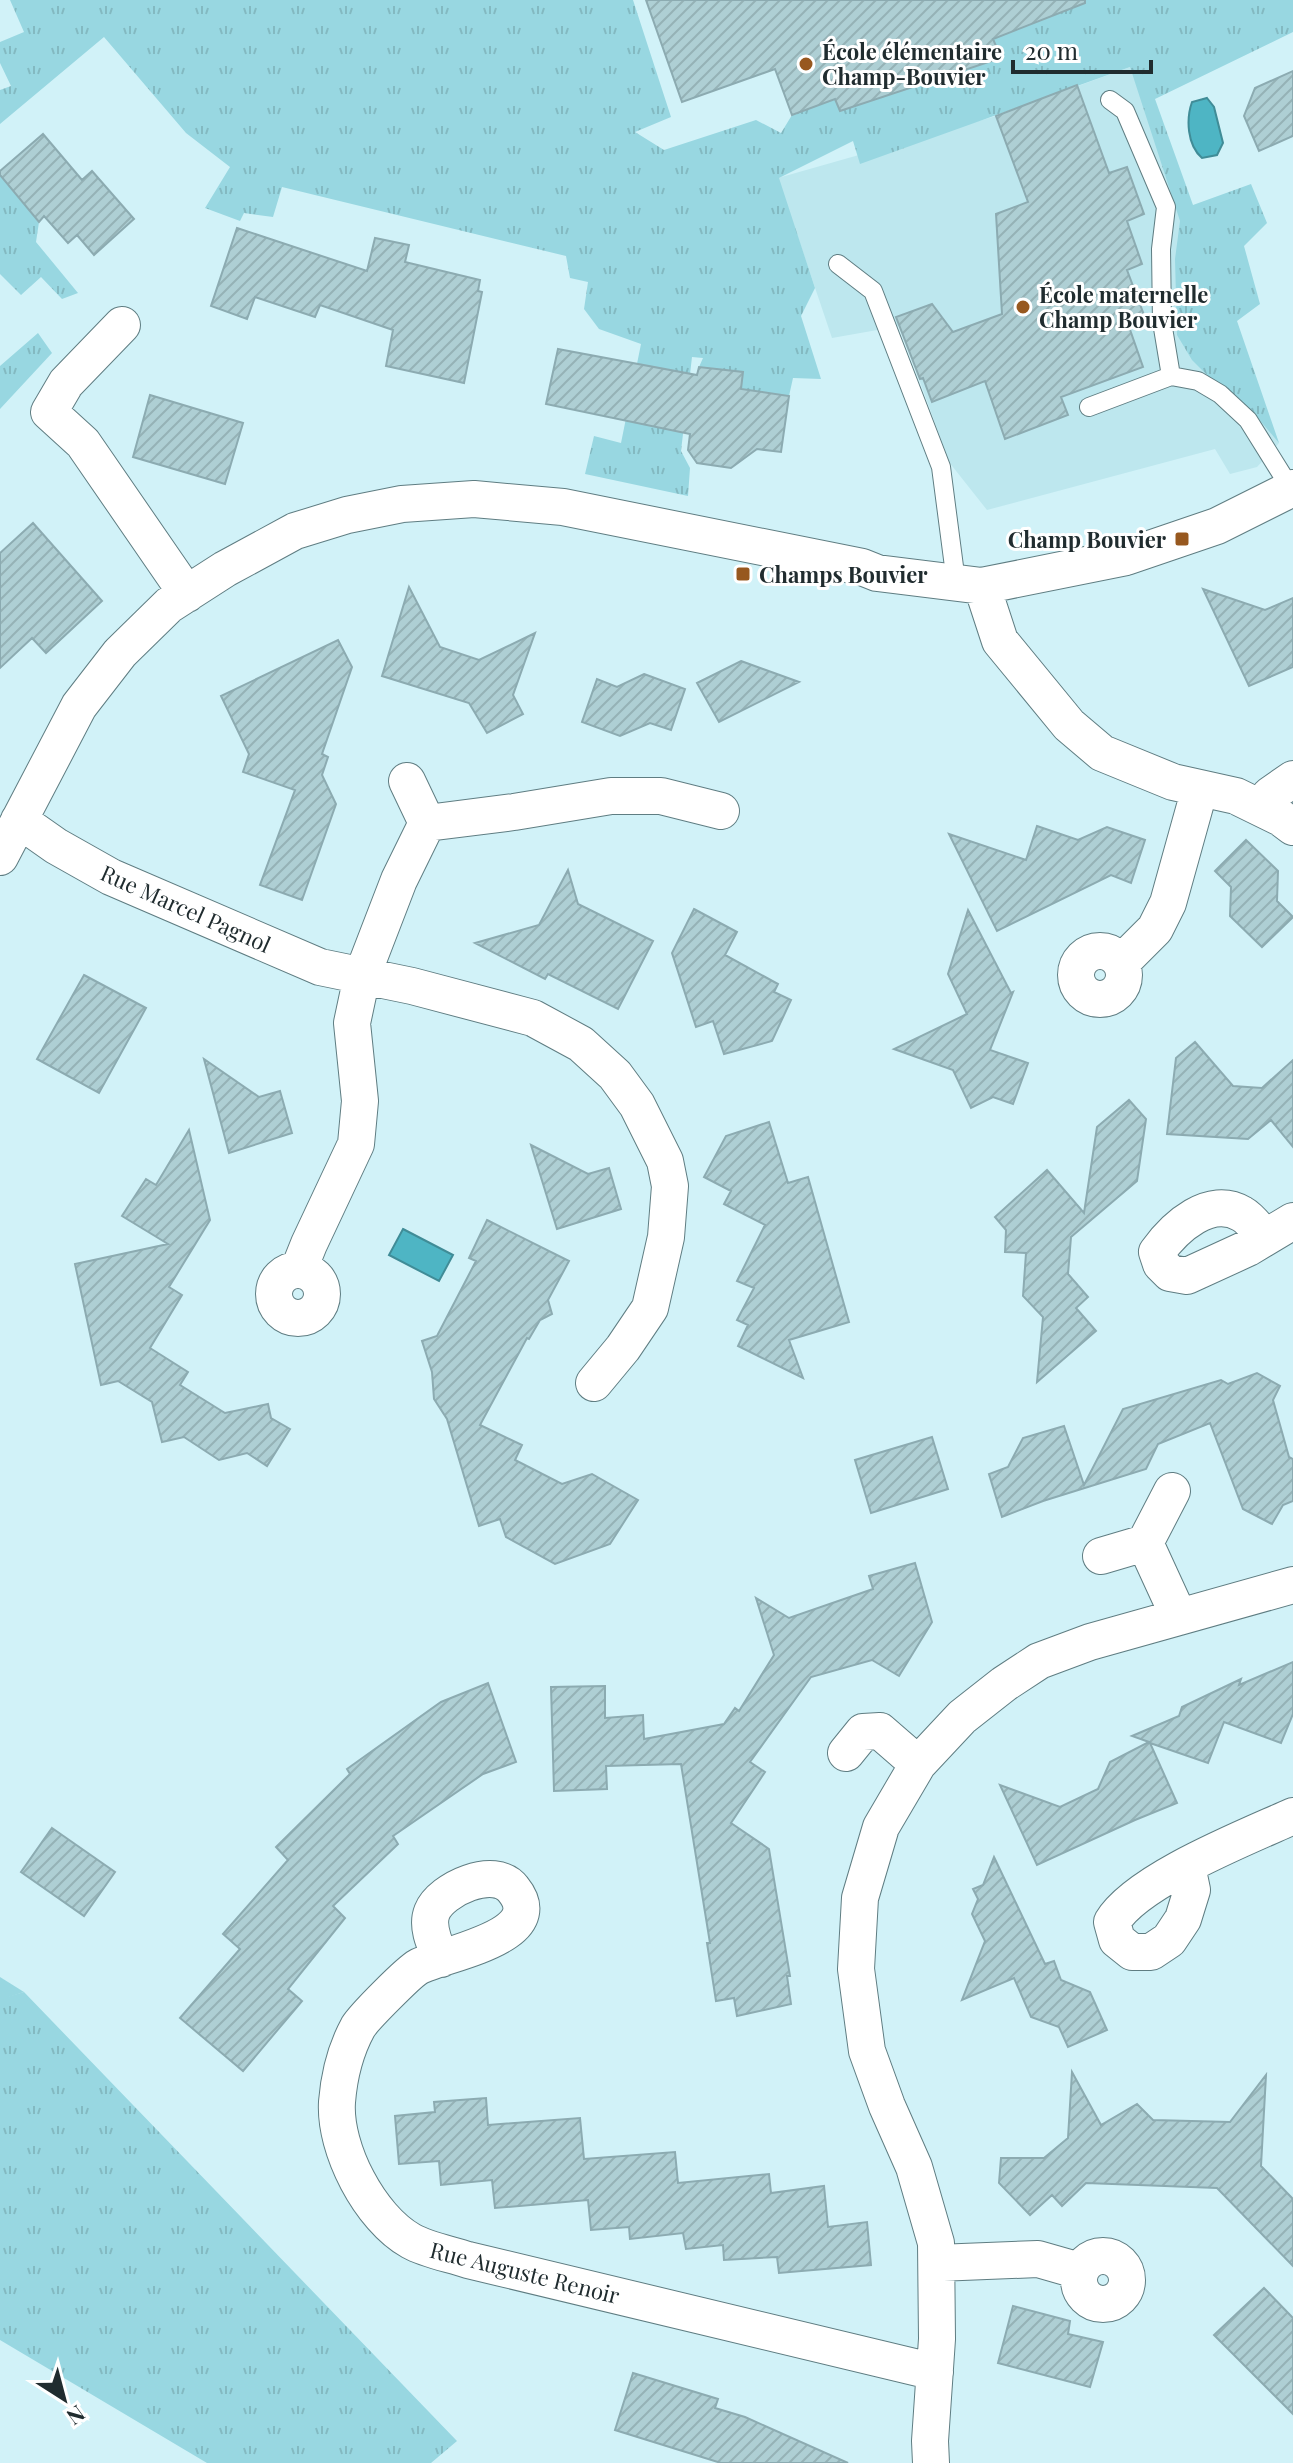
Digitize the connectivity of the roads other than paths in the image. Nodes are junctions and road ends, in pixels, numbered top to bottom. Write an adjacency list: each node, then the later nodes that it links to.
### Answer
1 (1110, 100): 4 (lane)
2 (838, 264): 7 (lane)
3 (122, 325): 8 (street)
4 (1171, 376): 5 (lane); 6 (lane)
5 (1089, 407)
6 (1292, 489): 7 (street)
7 (969, 584): 8 (street); 11 (street)
8 (187, 594): 14 (street)
9 (1293, 779): 13 (street)
10 (407, 781): 15 (street)
11 (1200, 788): 13 (street); 17 (street)
12 (721, 811): 15 (street)
13 (1279, 818)
14 (19, 820): 16 (street); 18 (street, Rue Marcel Pagnol)
15 (427, 823): 18 (street)
16 (0, 857)
17 (1121, 963)
18 (362, 976): 19 (street); 20 (street, Rue Marcel Pagnol)
19 (299, 1269)
20 (594, 1383)
21 (1172, 1491): 22 (street)
22 (1145, 1543): 23 (street); 25 (street)
23 (1101, 1556)
24 (1293, 1585): 25 (street)
25 (1179, 1617): 27 (street)
26 (846, 1753): 27 (street)
27 (918, 1764): 31 (street)
28 (1293, 1816): 29 (street)
29 (1187, 1866)
30 (441, 1959): 33 (street, Rue Auguste Renoir)
31 (937, 2263): 32 (street); 33 (street)
32 (1080, 2271)
33 (935, 2372): 34 (street)
34 (931, 2463)

